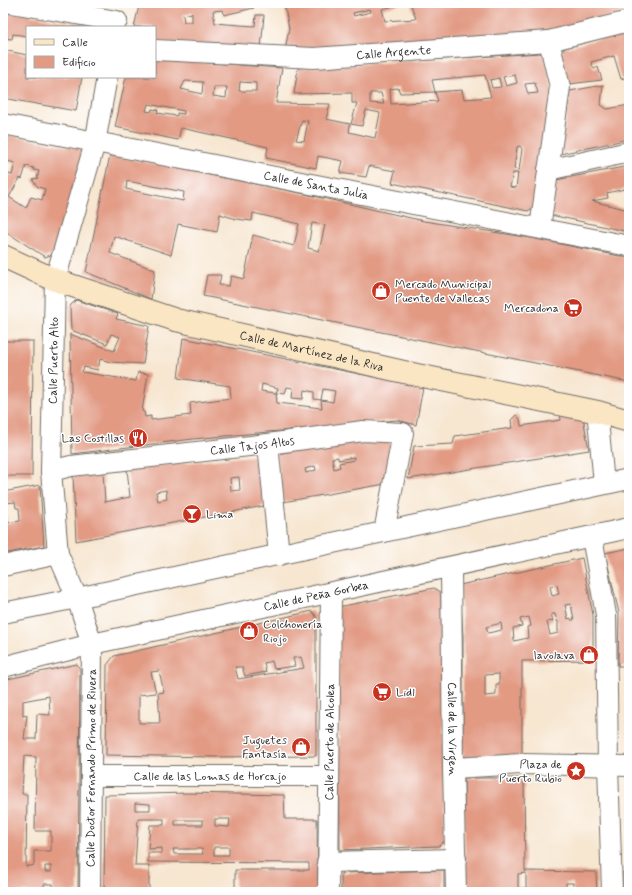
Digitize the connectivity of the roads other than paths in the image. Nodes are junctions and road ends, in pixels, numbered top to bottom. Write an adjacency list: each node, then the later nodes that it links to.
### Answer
1 (11, 3): 2 (street)
2 (117, 17)
3 (629, 21): 4 (street, Calle Argente)
4 (549, 42): 5 (street, Calle Argente); 10 (street)
5 (156, 50)
6 (107, 78): 8 (street, Calle Puerto Alto)
7 (3, 124): 8 (street, Calle de Santa Julia)
8 (95, 143): 11 (street, Calle de Santa Julia); 14 (street, Calle Puerto Alto)
9 (629, 152): 10 (street)
10 (548, 170): 11 (street)
11 (540, 228): 12 (street, Calle de Santa Julia)
12 (629, 246)
13 (3, 256): 14 (street, Calle de Martínez de la Riva)
14 (55, 280): 16 (street, Calle de Martínez de la Riva); 18 (street, Calle Puerto Alto)
15 (598, 420): 20 (street)
16 (629, 421)
17 (268, 444): 18 (street, Calle Tajos Altos); 22 (street, Calle Tajos Altos); 25 (street)
18 (51, 471): 24 (street, Calle Puerto Alto)
19 (629, 479): 20 (street)
20 (604, 484): 22 (street)
21 (629, 528): 23 (street, Calle de Peña Gorbea)
22 (384, 532): 25 (street)
23 (592, 537): 27 (street, Calle de Peña Gorbea); 33 (street)
24 (58, 554): 26 (street); 29 (street, Calle Puerto Alto)
25 (279, 555): 29 (street)
26 (3, 566)
27 (451, 567): 28 (street, Calle de Peña Gorbea); 35 (street, Calle de la Virgen)
28 (331, 592): 31 (street, Calle de Peña Gorbea); 37 (street, Calle Puerto de Alcolea)
29 (78, 598): 30 (street); 31 (street, Calle Puerto Alto)
30 (3, 613)
31 (92, 644): 32 (street, Calle de Peña Gorbea); 36 (street, Calle Doctor Fernando Primo de Rivera)
32 (3, 667)
33 (608, 765): 34 (street); 35 (street); 43 (street)
34 (629, 766)
35 (452, 768): 38 (street, Calle de la Virgen)
36 (93, 776): 37 (street, Calle de las Lomas de Horcajo); 40 (street, Calle Doctor Fernando Primo de Rivera)
37 (328, 776): 39 (street, Calle Puerto de Alcolea)
38 (456, 859): 39 (street); 42 (street, Calle de la Virgen)
39 (327, 862): 41 (street, Calle Puerto de Alcolea)
40 (90, 892)
41 (328, 892)
42 (456, 892)
43 (612, 892)

